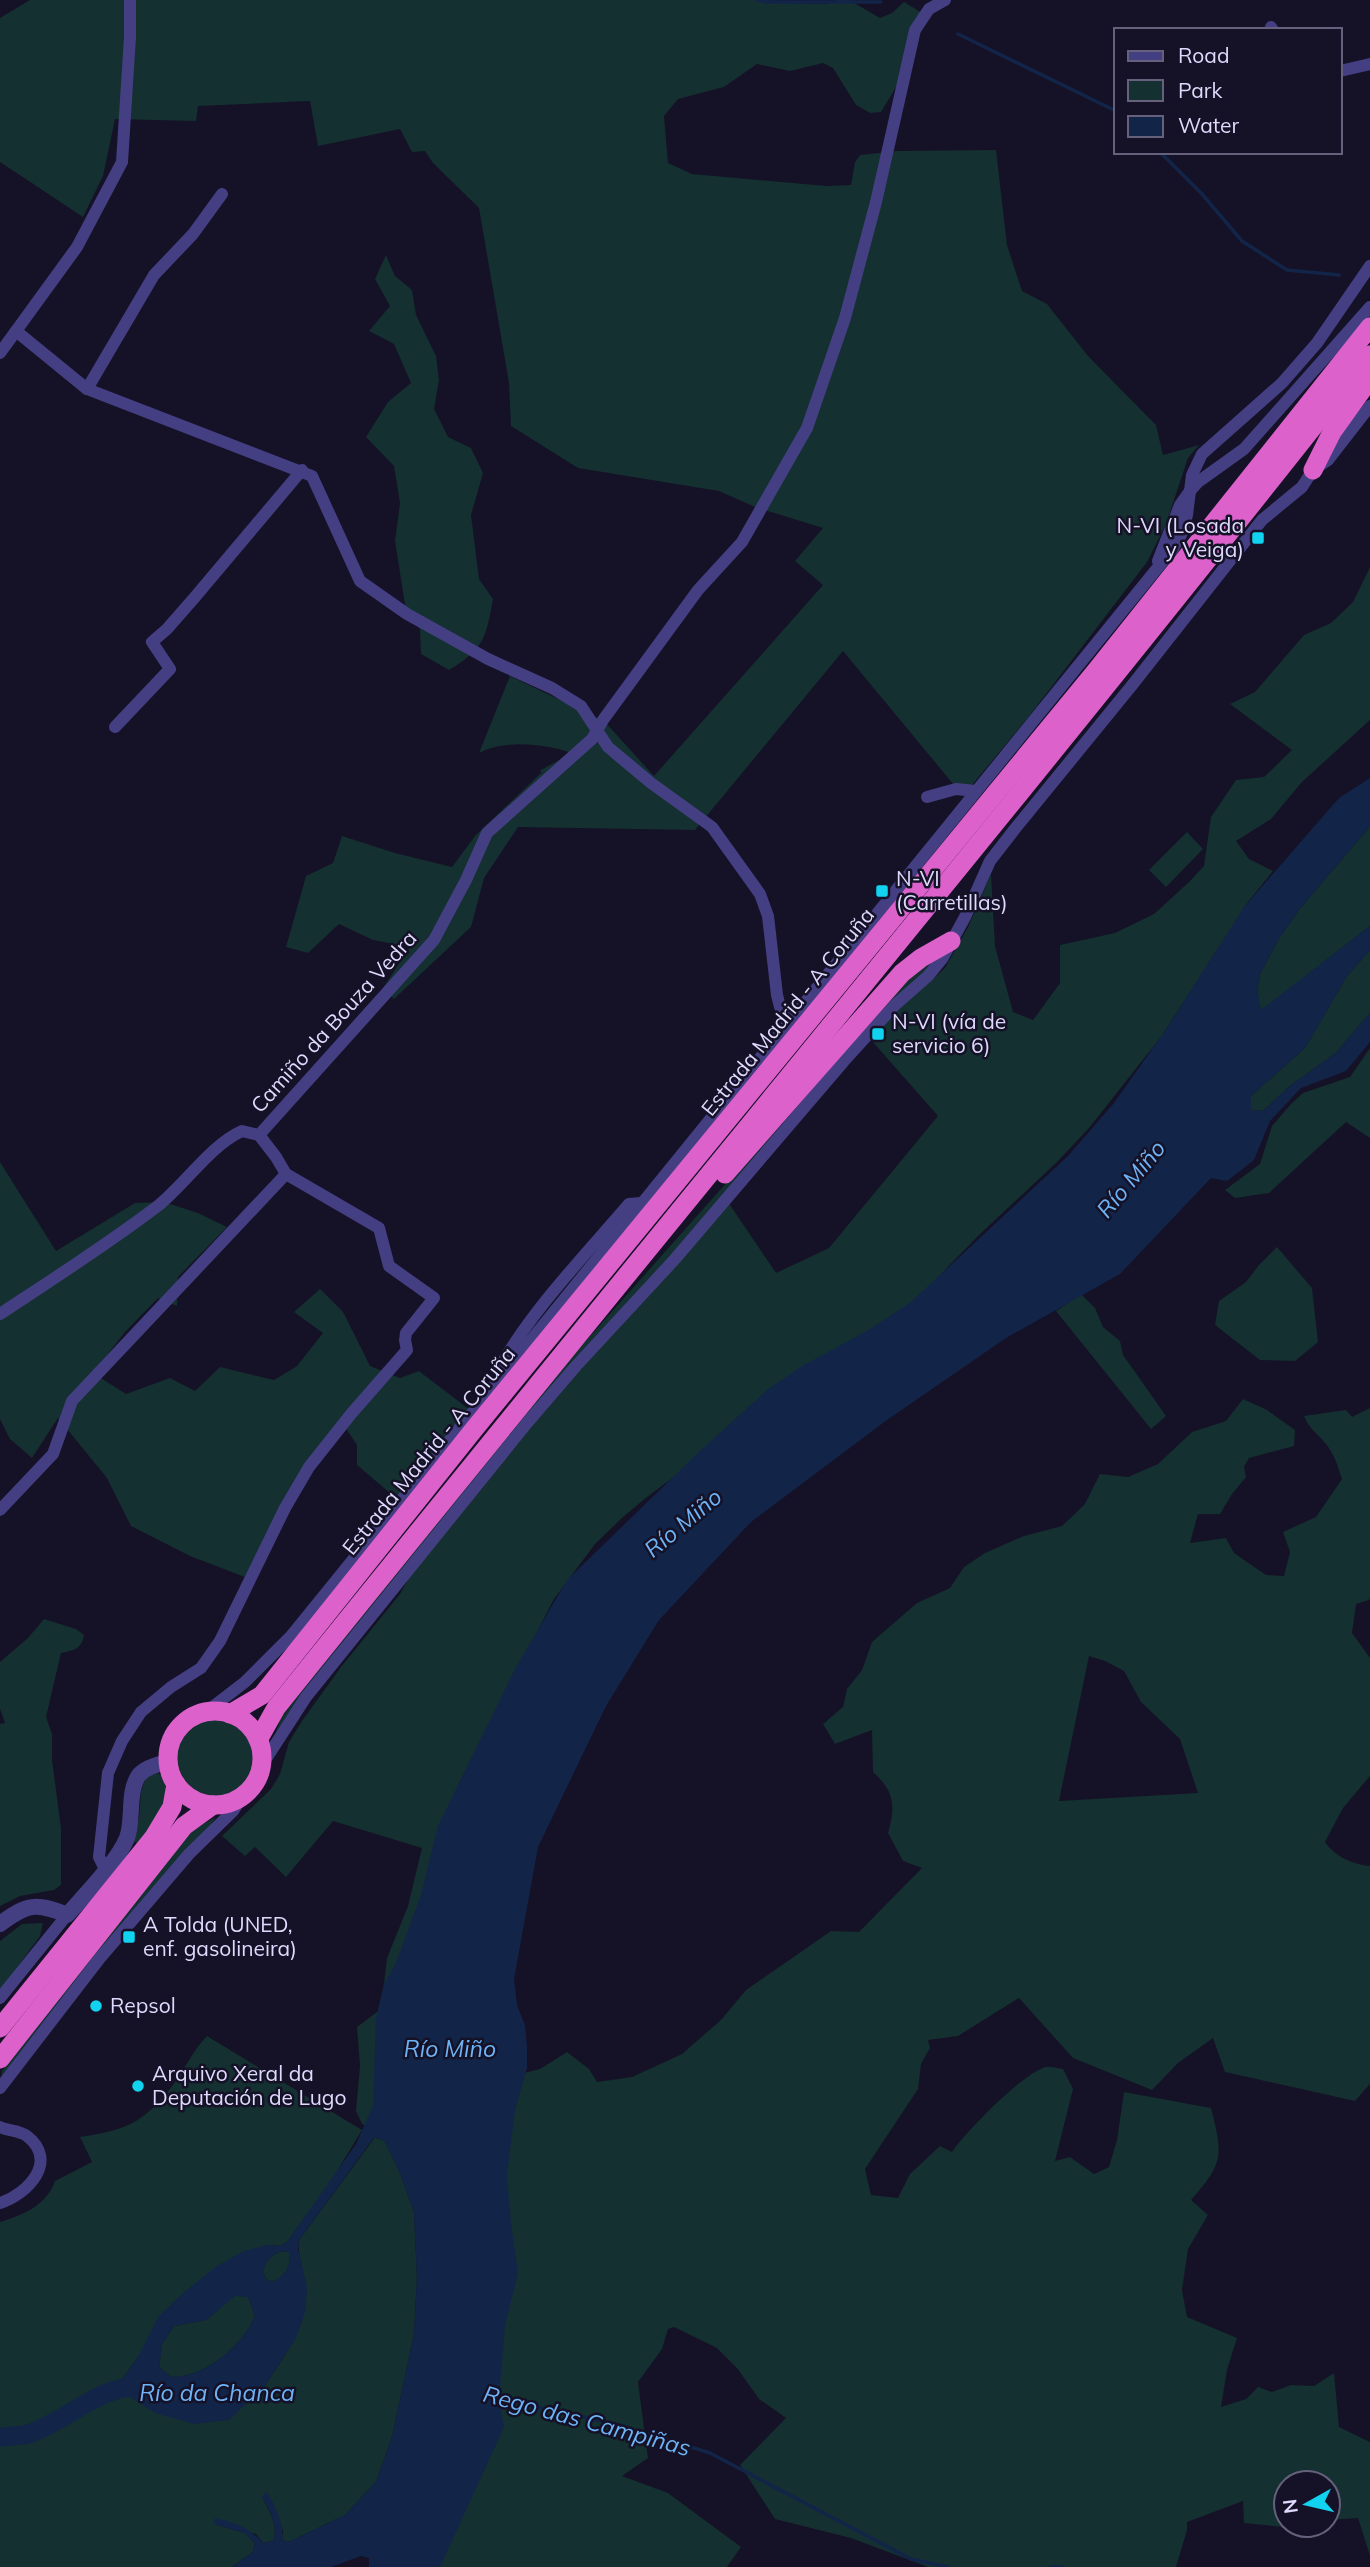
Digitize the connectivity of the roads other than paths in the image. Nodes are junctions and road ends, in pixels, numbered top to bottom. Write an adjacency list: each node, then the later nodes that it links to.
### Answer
1 (130, 0): 9 (street)
2 (944, 0): 19 (street, Camiño da Bouza Vedra)
3 (1370, 64): 4 (street)
4 (1342, 68)
5 (222, 194): 13 (street)
6 (1370, 266): 17 (street)
7 (1370, 307): 17 (street)
8 (1370, 327): 30 (highway, Estrada Madrid - A Coruña)
9 (16, 331): 10 (street); 13 (street)
10 (0, 353)
11 (1370, 355): 27 (highway, Estrada Madrid - A Coruña)
12 (1370, 379): 16 (highway)
13 (87, 389): 15 (street)
14 (1370, 406): 16 (street)
15 (302, 470): 18 (street); 19 (street)
16 (1313, 470): 22 (street)
17 (1190, 491): 20 (street)
18 (115, 727)
19 (597, 730): 23 (street); 24 (street, Camiño da Bouza Vedra)
20 (975, 791): 21 (street); 23 (street)
21 (927, 797)
22 (951, 941): 27 (highway); 33 (street)
23 (789, 1021): 29 (street)
24 (259, 1135): 25 (street, Camiño da Bouza Vedra); 26 (street)
25 (286, 1174): 28 (street); 37 (street, Camiño da Bouza Vedra)
26 (0, 1314)
27 (585, 1326): 31 (highway, Estrada Madrid - A Coruña)
28 (0, 1510)
29 (206, 1712): 30 (highway); 32 (highway)
30 (230, 1714): 31 (highway)
31 (258, 1740): 33 (highway)
32 (168, 1762): 34 (highway); 37 (street)
33 (262, 1765): 35 (highway)
34 (176, 1784): 36 (highway); 41 (highway)
35 (242, 1797): 36 (highway); 43 (street)
36 (213, 1805): 42 (highway)
37 (105, 1869): 38 (street)
38 (66, 1915): 39 (street); 40 (street)
39 (0, 1924)
40 (0, 1998)
41 (0, 2028)
42 (0, 2059)
43 (0, 2088)
44 (1, 2129): 45 (street)
45 (0, 2203)

